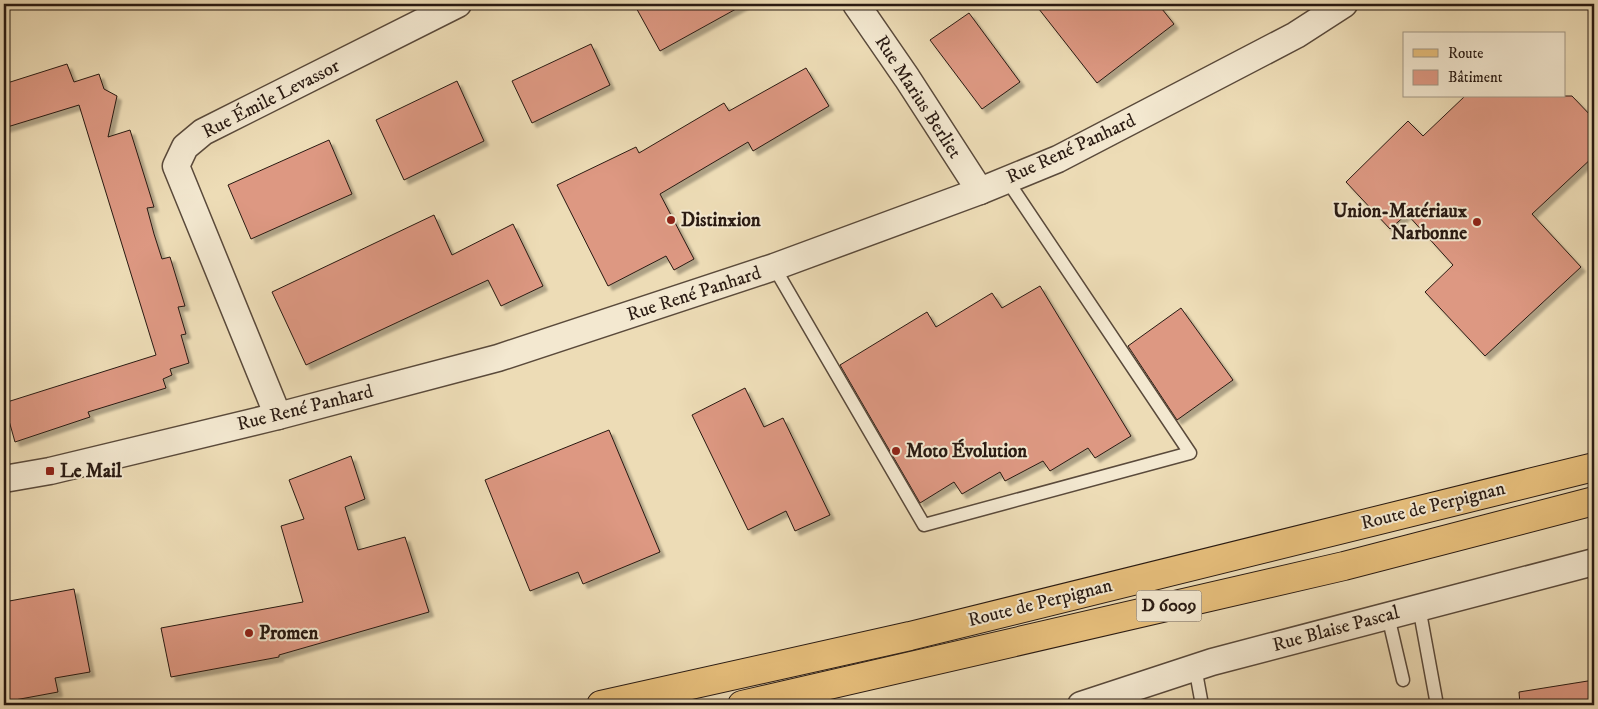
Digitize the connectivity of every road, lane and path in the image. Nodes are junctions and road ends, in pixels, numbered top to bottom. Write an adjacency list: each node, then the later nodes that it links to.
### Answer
1 (458, 4): 7 (street, Rue Émile Levassor)
2 (856, 4): 5 (street, Rue Marius Berliet)
3 (1344, 4): 4 (street, Rue René Panhard)
4 (1007, 180): 5 (street, Rue René Panhard); 6 (lane)
5 (980, 191): 6 (street, Rue René Panhard)
6 (774, 267): 7 (street, Rue René Panhard)
7 (278, 416): 9 (street, Rue René Panhard)
8 (1594, 467): 16 (main road, Route de Perpignan / D 6009)
9 (4, 479)
10 (1594, 501): 17 (main road, Route de Perpignan / D 6009)
11 (1594, 562): 12 (street, Rue Blaise Pascal)
12 (1419, 607): 13 (street, Rue Blaise Pascal); 20 (lane)
13 (1388, 616): 14 (street, Rue Blaise Pascal); 15 (lane)
14 (1195, 667): 18 (street, Rue Blaise Pascal); 19 (lane)
15 (1403, 680)
16 (602, 705)
17 (742, 705)
18 (1081, 705)
19 (1202, 705)
20 (1437, 705)

